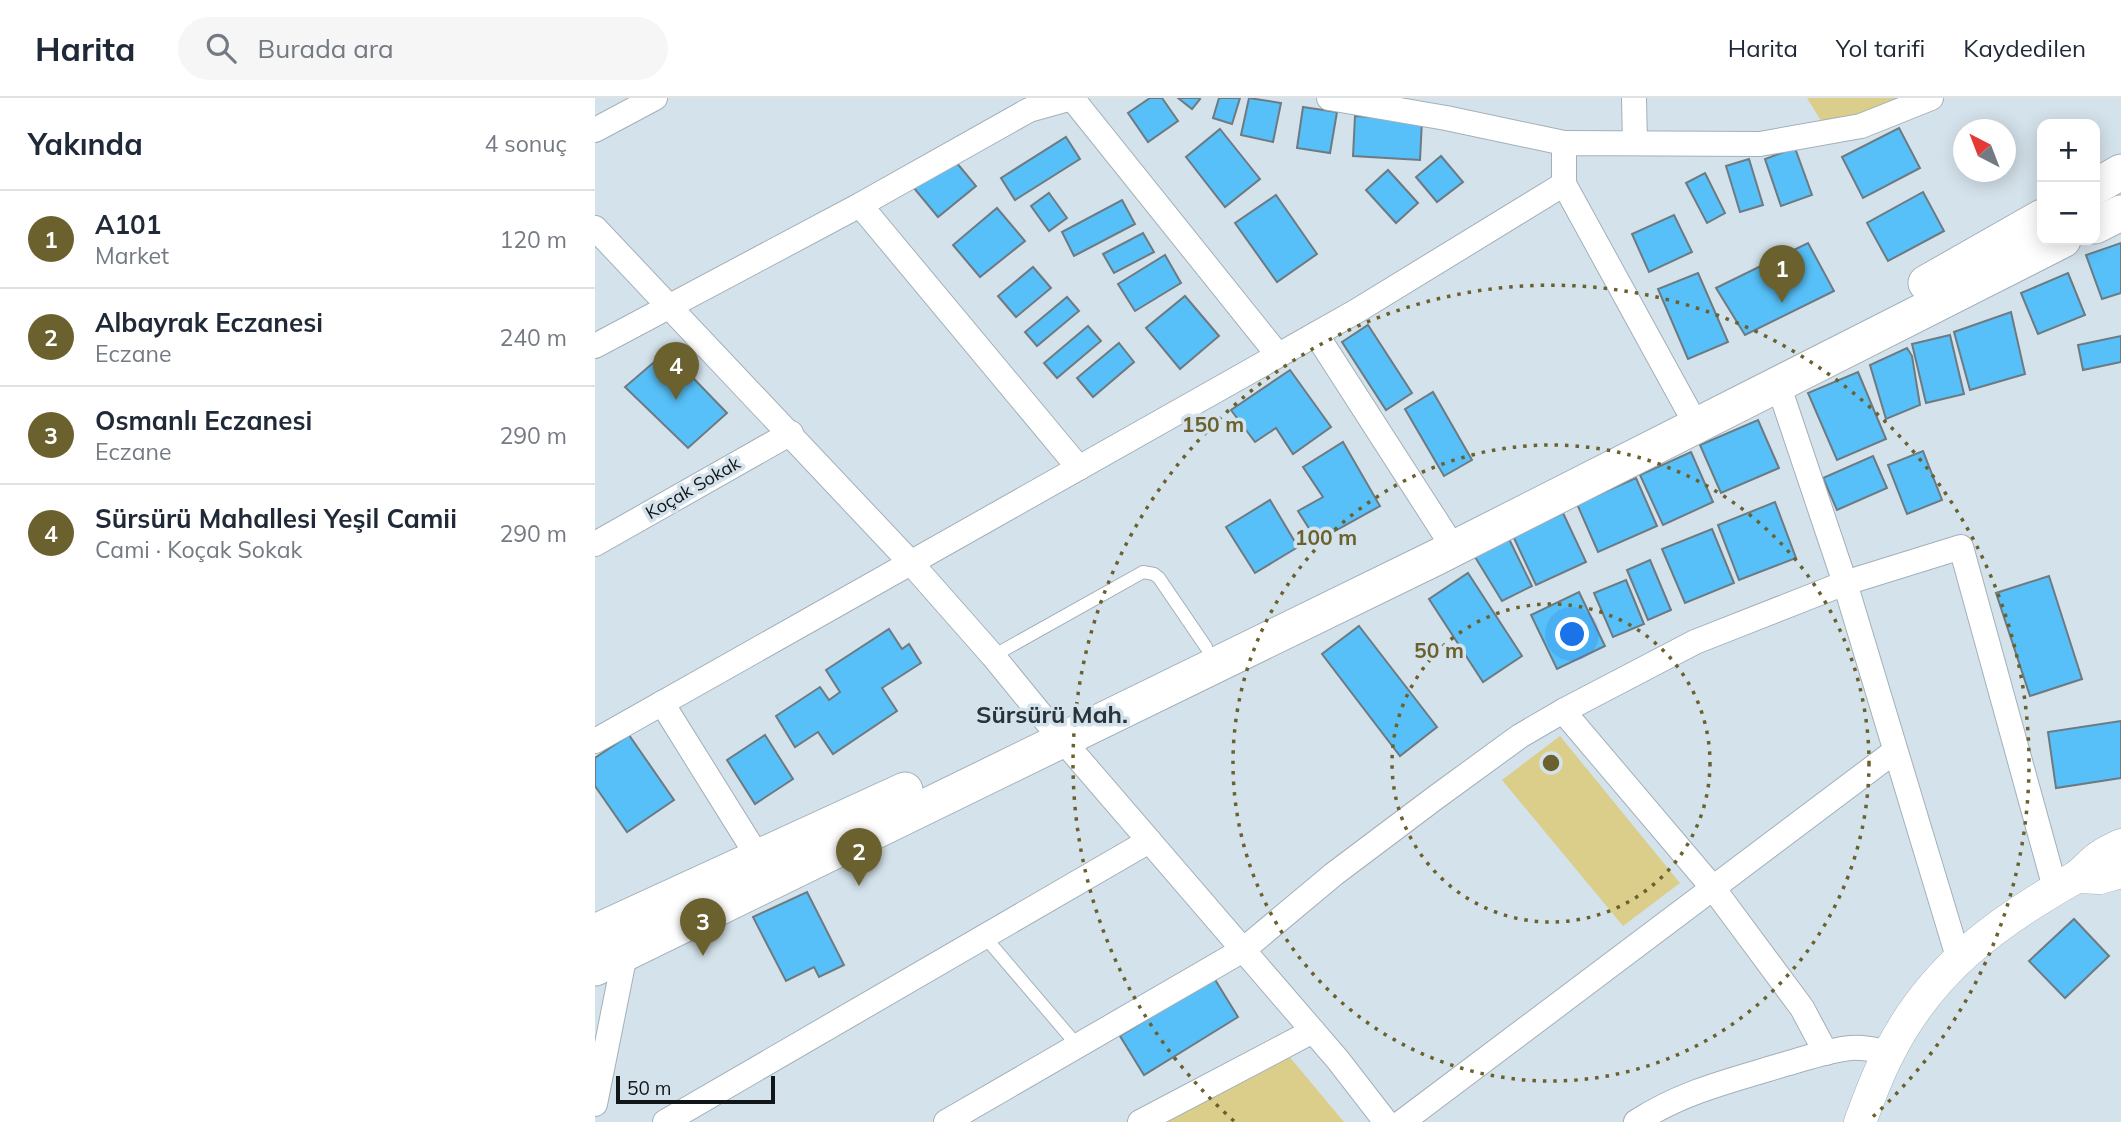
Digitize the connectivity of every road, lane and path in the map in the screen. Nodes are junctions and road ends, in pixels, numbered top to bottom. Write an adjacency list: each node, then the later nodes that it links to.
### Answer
1 (655, 98): 7 (street)
2 (1072, 98): 13 (street); 22 (street)
3 (1329, 98): 6 (street)
4 (1634, 98): 9 (street)
5 (1931, 98): 9 (street)
6 (1448, 108): 8 (street)
7 (595, 130)
8 (1564, 143): 9 (street); 11 (street)
9 (1636, 144)
10 (2121, 172): 12 (main road)
11 (1563, 184): 20 (street); 24 (street)
12 (2100, 184)
13 (860, 205): 19 (street); 26 (street)
14 (2121, 213): 16 (main road)
15 (2037, 221): 24 (main road)
16 (2100, 224)
17 (595, 228): 19 (street)
18 (2053, 245): 23 (main road)
19 (669, 306): 21 (street); 25 (street)
20 (1316, 334): 22 (street); 27 (street)
21 (595, 346)
22 (1278, 355): 26 (street)
23 (1778, 384): 30 (street); 35 (main road)
24 (1688, 410): 27 (main road)
25 (791, 433): 28 (street, Koçak Sokak); 29 (street)
26 (1079, 468): 29 (street)
27 (1444, 533): 31 (main road)
28 (595, 544)
29 (911, 563): 32 (street); 33 (street)
30 (1845, 583): 34 (street); 37 (street); 42 (street)
31 (1206, 646): 32 (lane); 35 (main road)
32 (993, 656): 35 (street)
33 (662, 703): 36 (street); 40 (street)
34 (1563, 711): 43 (street); 46 (street)
35 (1055, 731): 38 (street); 40 (main road); 48 (main road)
36 (597, 737)
37 (1895, 751): 43 (street); 47 (street)
38 (1149, 841): 45 (street); 46 (street)
39 (2121, 845): 42 (street)
40 (758, 857): 44 (main road)
41 (2121, 872): 42 (street)
42 (2066, 883): 47 (street)
43 (1713, 888): 51 (street); 58 (street)
44 (595, 932)
45 (984, 936): 50 (lane); 54 (street)
46 (1243, 950): 49 (street); 50 (street)
47 (1958, 957): 52 (street)
48 (610, 961): 53 (street)
49 (1313, 1031): 56 (street); 57 (street)
50 (1077, 1045): 55 (street)
51 (1826, 1053): 52 (street); 59 (street)
52 (1889, 1053): 60 (street)
53 (595, 1104)
54 (665, 1122)
55 (946, 1122)
56 (1140, 1122)
57 (1386, 1122)
58 (1402, 1122)
59 (1636, 1122)
60 (1860, 1122)

